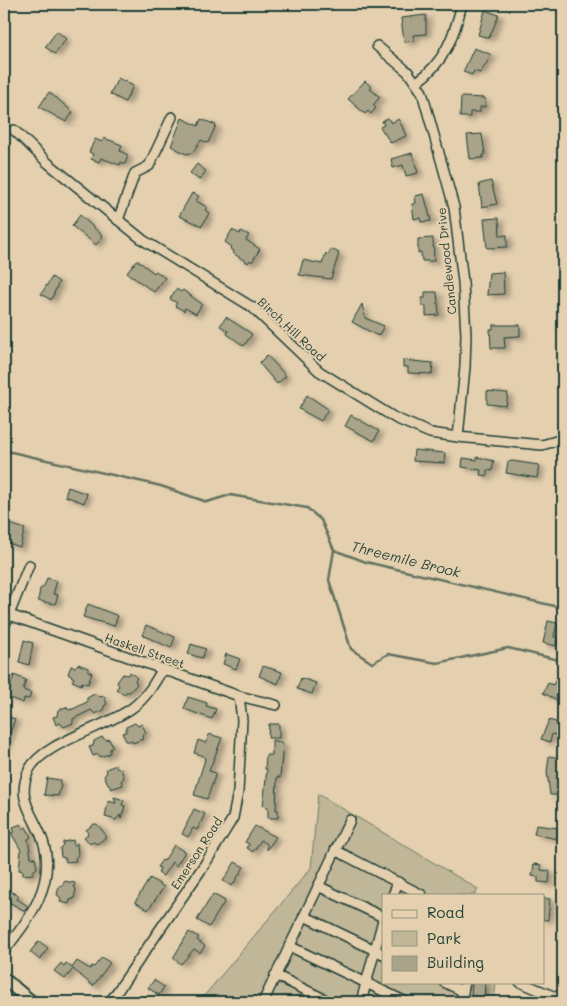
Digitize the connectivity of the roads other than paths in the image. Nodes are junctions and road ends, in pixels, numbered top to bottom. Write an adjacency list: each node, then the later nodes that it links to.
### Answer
1 (462, 4): 3 (street)
2 (377, 46): 3 (street, Candlewood Drive)
3 (417, 82): 7 (street, Candlewood Drive)
4 (172, 116): 6 (street)
5 (14, 130): 6 (street, Birch Hill Road)
6 (118, 220): 7 (street, Birch Hill Road)
7 (458, 437): 8 (street, Birch Hill Road)
8 (563, 439)
9 (29, 565): 10 (street)
10 (6, 614): 11 (street); 12 (street, Haskell Street)
11 (4, 627)
12 (162, 670): 13 (street, Haskell Street); 26 (street)
13 (239, 696): 14 (street, Haskell Street); 35 (street, Emerson Road)
14 (276, 704)
15 (350, 820): 16 (street)
16 (335, 850): 17 (street); 18 (street)
17 (398, 882): 19 (street); 20 (street)
18 (318, 886): 21 (street); 22 (street)
19 (393, 894)
20 (420, 894)
21 (304, 916): 24 (street); 25 (street)
22 (382, 918)
23 (382, 922): 25 (street)
24 (289, 946): 28 (street); 30 (street)
25 (374, 950): 27 (street); 30 (street)
26 (4, 951)
27 (382, 954)
28 (275, 975): 36 (street); 37 (street)
29 (4, 979): 34 (main road)
30 (365, 983): 38 (street); 39 (street)
31 (525, 984): 33 (street)
32 (464, 987): 40 (street)
33 (563, 997)
34 (32, 1002)
35 (110, 1002)
36 (263, 1002)
37 (330, 1002)
38 (361, 1002)
39 (406, 1002)
40 (461, 1002)

